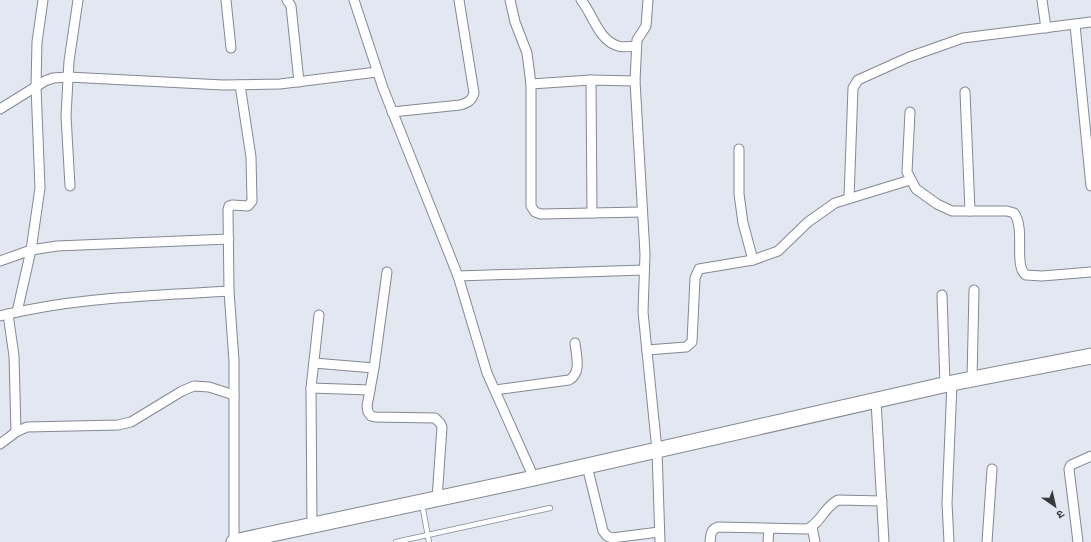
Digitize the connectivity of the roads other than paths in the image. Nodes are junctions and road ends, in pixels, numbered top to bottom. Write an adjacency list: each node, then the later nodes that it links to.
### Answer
1 (43, 0): 23 (street)
2 (78, 0): 17 (street)
3 (226, 0): 15 (street)
4 (287, 0): 20 (street)
5 (354, 0): 16 (street)
6 (459, 0): 26 (street)
7 (510, 0): 21 (street)
8 (581, 0): 14 (street)
9 (648, 0): 14 (street)
10 (1042, 0): 13 (street)
11 (1091, 22): 12 (street)
12 (1075, 25): 13 (street); 31 (street)
13 (1046, 28): 32 (street)
14 (636, 46): 19 (street)
15 (231, 48)
16 (377, 72): 20 (street); 26 (street)
17 (68, 77): 22 (street); 23 (street); 30 (street)
18 (591, 80): 19 (street); 21 (street); 35 (street)
19 (635, 81): 34 (street)
20 (299, 82): 22 (street)
21 (531, 84): 35 (street)
22 (240, 85): 36 (street)
23 (36, 86): 25 (street); 37 (street)
24 (965, 92): 33 (street)
25 (0, 109)
26 (392, 112): 43 (street)
27 (910, 112): 29 (street)
28 (739, 149): 38 (street)
29 (910, 180): 32 (street); 33 (street)
30 (70, 186)
31 (1091, 186)
32 (849, 198): 38 (street)
33 (970, 211): 42 (street)
34 (642, 212): 35 (street); 40 (street)
35 (592, 213)
36 (229, 239): 37 (street); 45 (street)
37 (31, 250): 39 (street); 47 (street)
38 (753, 260): 50 (street)
39 (0, 261)
40 (644, 270): 43 (street); 50 (street)
41 (386, 272): 53 (street)
42 (1091, 272)
43 (458, 276): 58 (street)
44 (974, 290): 54 (street)
45 (228, 291): 47 (street); 59 (street)
46 (942, 294): 55 (street)
47 (9, 314): 61 (street)
48 (319, 315): 52 (street)
49 (575, 343): 58 (street)
50 (647, 350): 63 (street)
51 (1091, 357): 54 (main road)
52 (314, 363): 53 (street); 56 (street)
53 (374, 368): 57 (street)
54 (972, 380): 55 (main road)
55 (949, 384): 60 (main road); 85 (street)
56 (312, 388): 57 (street); 72 (street)
57 (370, 390): 68 (street)
58 (495, 390): 67 (street)
59 (234, 395): 61 (street); 77 (street)
60 (876, 401): 63 (main road); 69 (street)
61 (16, 432): 62 (street)
62 (0, 444)
63 (657, 450): 65 (main road); 75 (street)
64 (1091, 456): 87 (street)
65 (587, 466): 67 (main road); 75 (street)
66 (992, 469): 86 (street)
67 (534, 478): 68 (main road)
68 (437, 499): 70 (main road)
69 (882, 501): 73 (street); 84 (street)
70 (422, 502): 72 (main road); 76 (lane)
71 (550, 508): 76 (lane)
72 (312, 526): 77 (main road)
73 (812, 527): 74 (street); 83 (street)
74 (769, 529): 81 (street); 82 (street)
75 (659, 532): 80 (street)
76 (428, 535): 78 (lane); 79 (lane)
77 (234, 542)
78 (396, 542)
79 (429, 542)
80 (660, 542)
81 (710, 542)
82 (768, 542)
83 (815, 542)
84 (884, 542)
85 (949, 542)
86 (987, 542)
87 (1078, 542)

